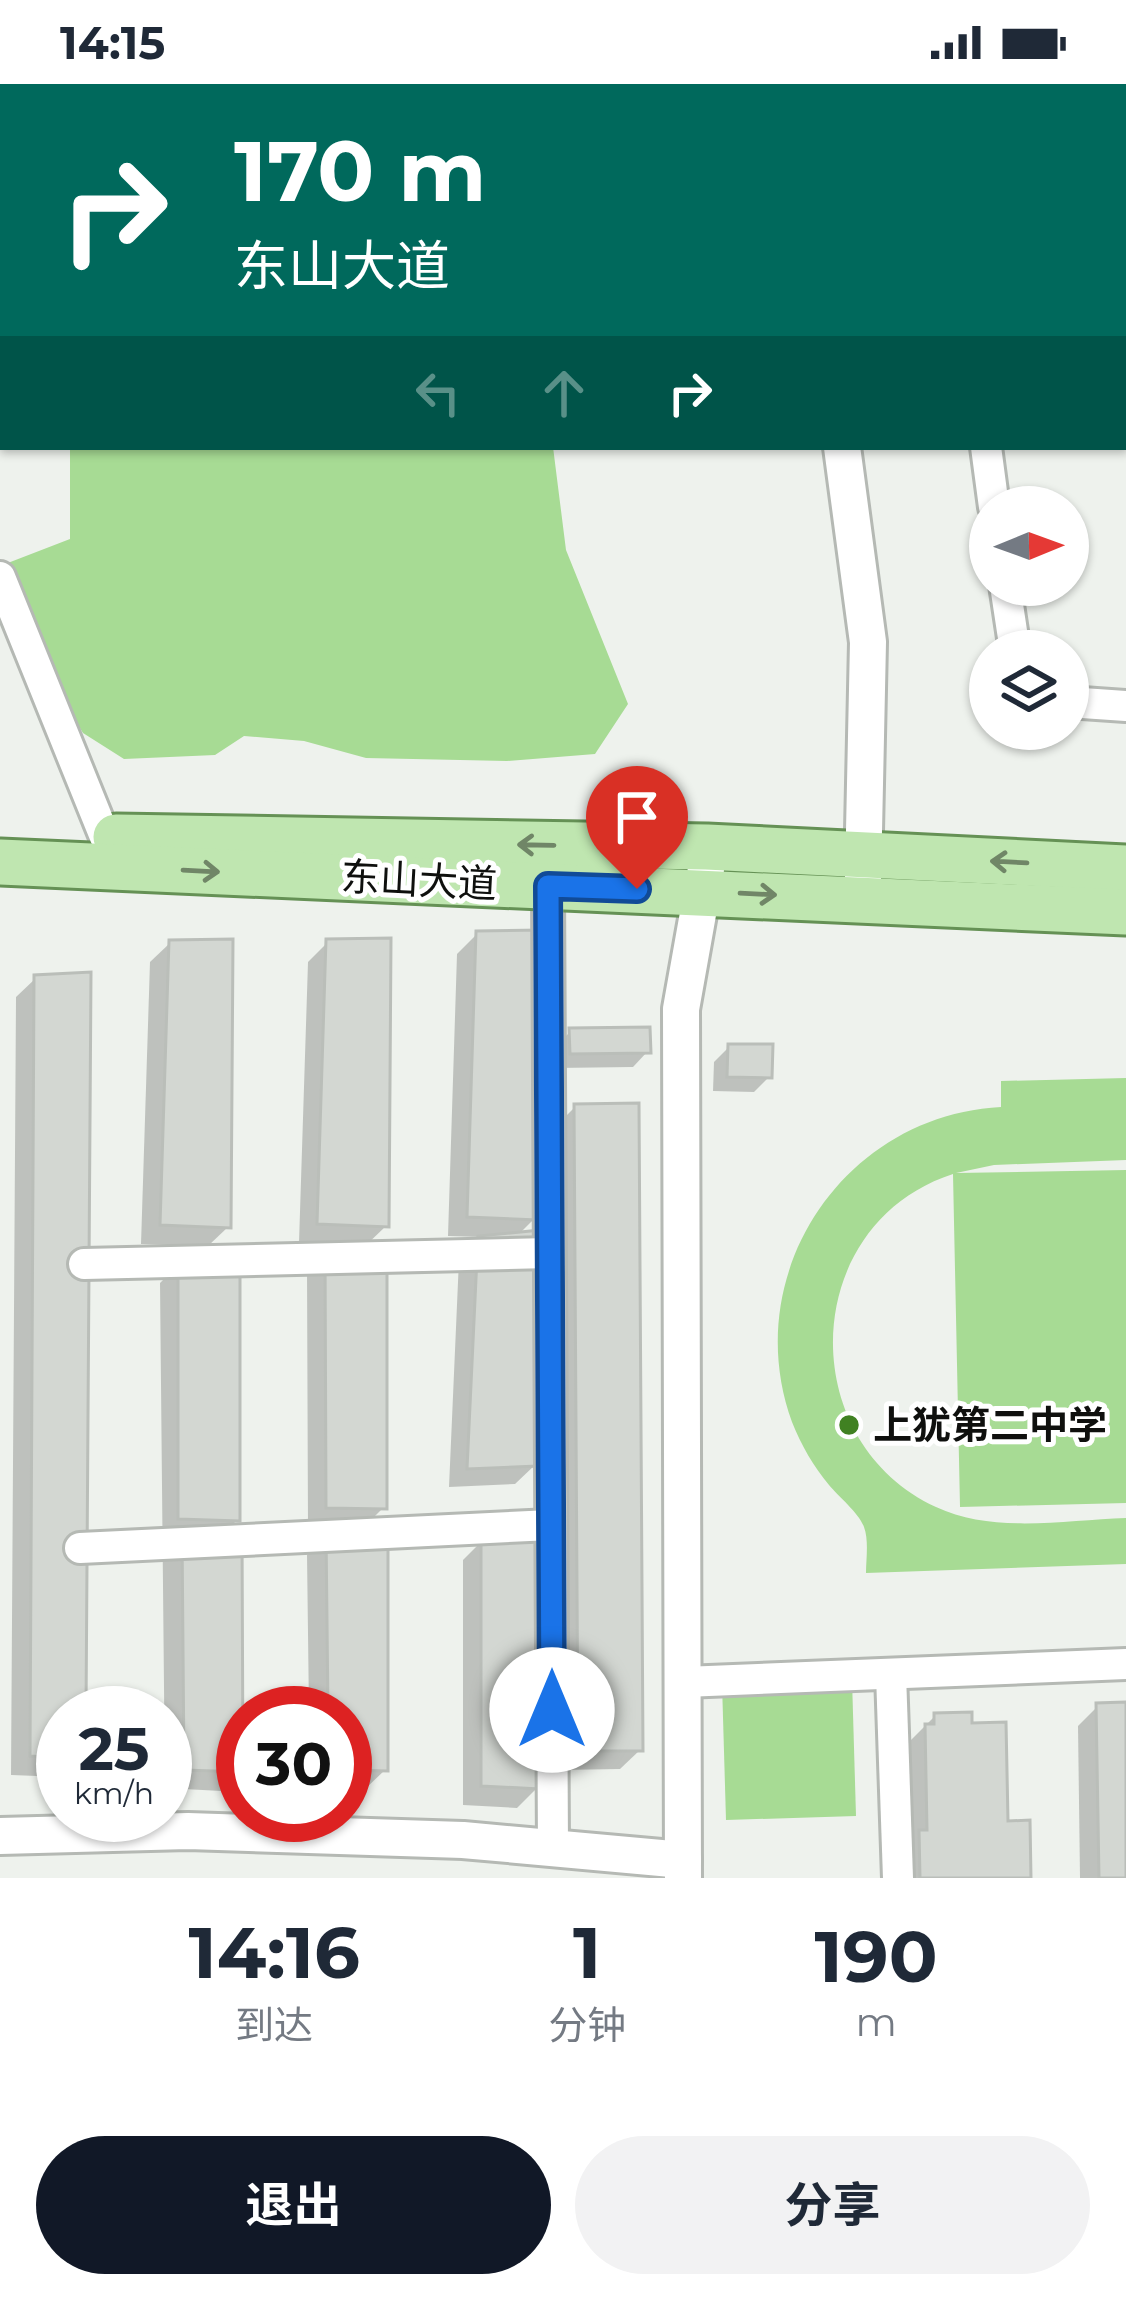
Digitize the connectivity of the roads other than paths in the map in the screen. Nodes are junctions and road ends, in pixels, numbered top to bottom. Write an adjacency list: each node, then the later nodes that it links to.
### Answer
1 (842, 450): 12 (street)
2 (986, 450): 3 (street)
3 (991, 486)
4 (0, 577): 8 (street)
5 (1089, 703): 6 (street)
6 (1126, 706)
7 (0, 832): 8 (main road, 东山大道)
8 (105, 837): 11 (main road, 东山大道, one-way to 8)
9 (0, 862): 13 (main road, 东山大道, one-way to 13)
10 (1126, 868): 12 (main road, 东山大道, one-way to 12)
11 (706, 869): 12 (main road, 东山大道); 13 (main road, 东山大道); 21 (street)
12 (864, 877): 14 (main road, 东山大道)
13 (548, 886): 15 (street)
14 (1126, 913)
15 (549, 1253): 16 (street); 17 (street)
16 (84, 1264)
17 (550, 1525): 18 (street); 23 (street)
18 (80, 1548)
19 (1126, 1664): 20 (street)
20 (891, 1674): 21 (street); 25 (street)
21 (684, 1682): 24 (street)
22 (0, 1836): 23 (street)
23 (553, 1849): 24 (street)
24 (683, 1869)
25 (898, 1878)

